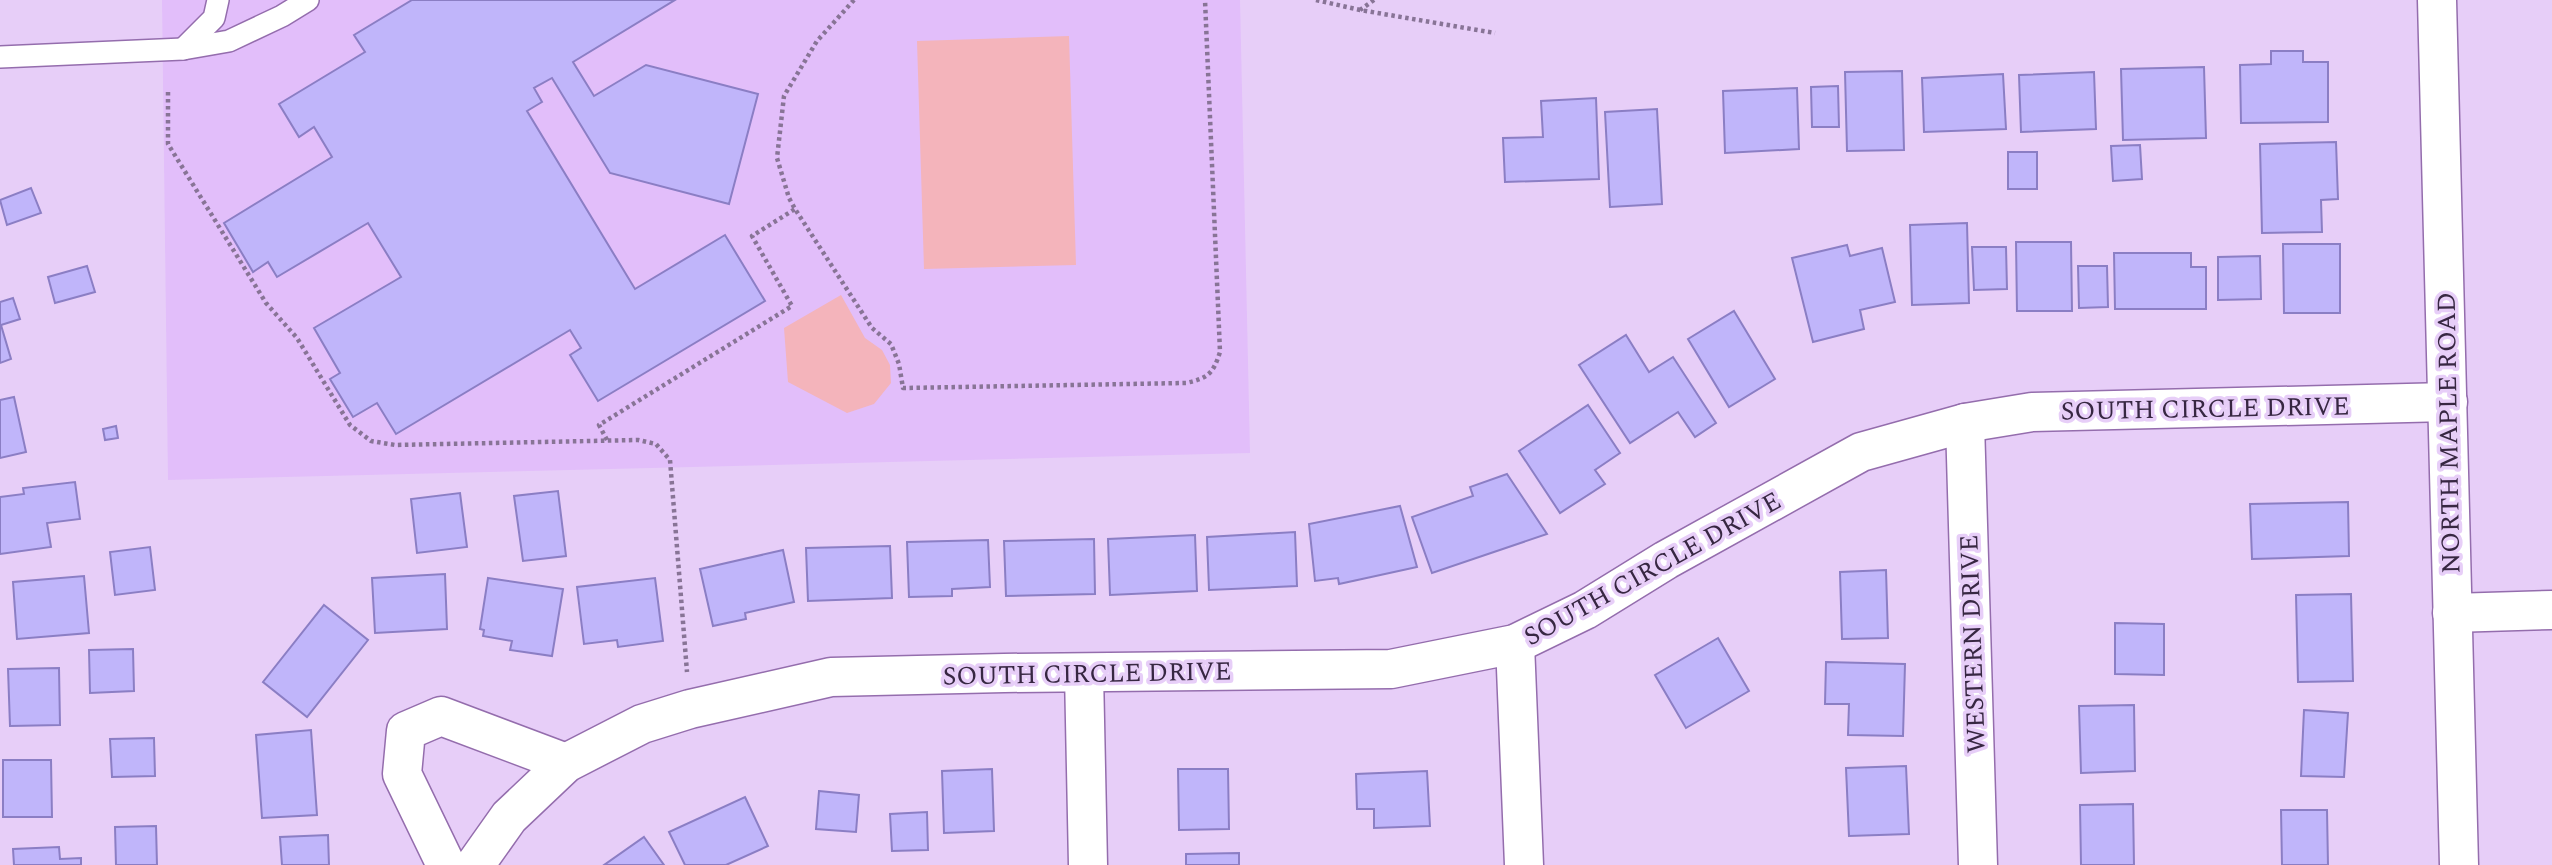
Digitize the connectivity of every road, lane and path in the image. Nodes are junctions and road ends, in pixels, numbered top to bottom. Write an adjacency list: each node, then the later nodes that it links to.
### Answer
1 (218, 0): 10 (lane)
2 (308, 0): 10 (lane)
3 (854, 0): 13 (path)
4 (1205, 0): 13 (path)
5 (1316, 0): 8 (path)
6 (1374, 0): 8 (path)
7 (2437, 0): 14 (street, NORTH MAPLE ROAD)
8 (1360, 10): 9 (path)
9 (1495, 33)
10 (183, 49): 11 (lane)
11 (0, 57)
12 (168, 92): 16 (path)
13 (795, 209): 16 (path)
14 (2448, 402): 15 (street, SOUTH CIRCLE DRIVE); 18 (street, NORTH MAPLE ROAD)
15 (1965, 422): 19 (street, SOUTH CIRCLE DRIVE); 27 (street, WESTERN DRIVE)
16 (607, 440): 21 (path)
17 (2552, 610): 18 (street)
18 (2452, 613): 28 (street, NORTH MAPLE ROAD)
19 (1516, 644): 20 (street, SOUTH CIRCLE DRIVE); 26 (street)
20 (1084, 673): 22 (street, SOUTH CIRCLE DRIVE); 25 (street)
21 (687, 674)
22 (566, 763): 23 (street); 24 (street, SOUTH CIRCLE DRIVE)
23 (446, 865)
24 (475, 865)
25 (1087, 865)
26 (1524, 865)
27 (1978, 865)
28 (2459, 865)

